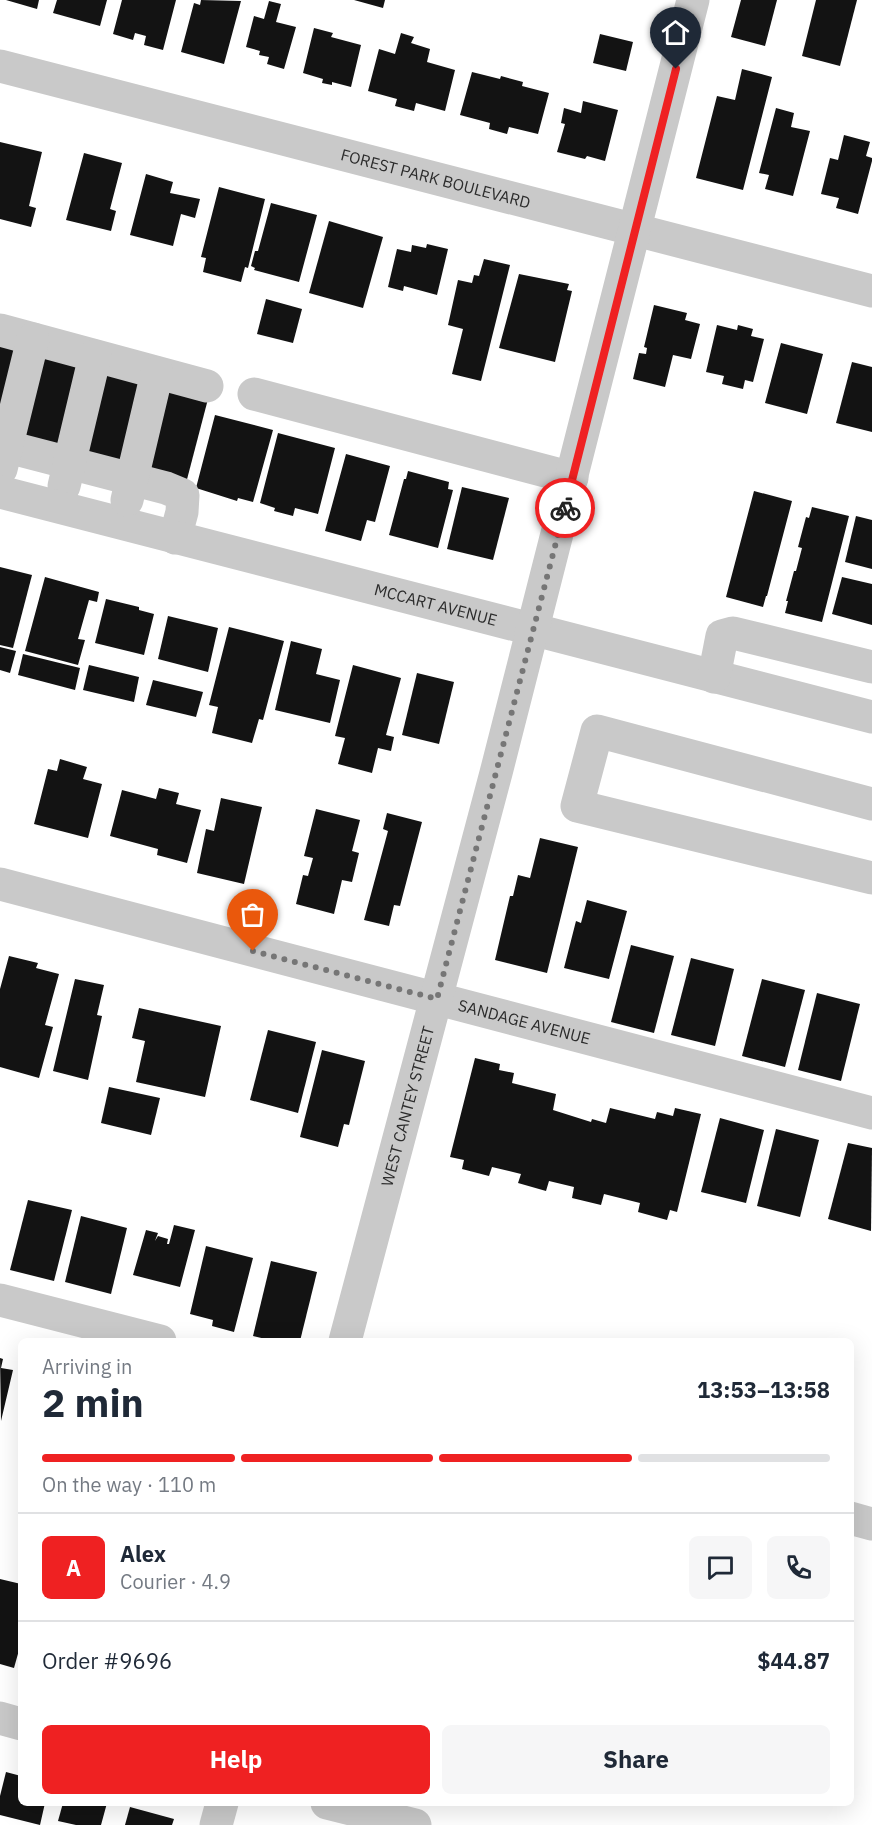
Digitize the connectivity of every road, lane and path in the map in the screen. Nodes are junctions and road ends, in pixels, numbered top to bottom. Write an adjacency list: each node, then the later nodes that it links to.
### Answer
1 (693, 0): 3 (street, WEST CANTEY STREET)
2 (0, 66): 3 (street, FOREST PARK BOULEVARD)
3 (636, 229): 4 (street, FOREST PARK BOULEVARD); 13 (street, WEST CANTEY STREET)
4 (872, 291)
5 (0, 330): 6 (street)
6 (33, 339): 7 (street); 11 (street)
7 (94, 356): 8 (street); 12 (street)
8 (157, 373): 9 (street); 14 (street)
9 (207, 387)
10 (254, 394): 13 (street)
11 (2, 455): 12 (street)
12 (69, 464): 14 (street); 16 (street)
13 (573, 477): 19 (street, WEST CANTEY STREET)
14 (132, 480): 17 (street); 18 (street)
15 (0, 492): 16 (street, MCCART AVENUE)
16 (59, 508): 17 (street, MCCART AVENUE)
17 (121, 524): 18 (street, MCCART AVENUE)
18 (176, 538): 19 (street, MCCART AVENUE)
19 (533, 630): 21 (street, MCCART AVENUE); 26 (street, WEST CANTEY STREET)
20 (872, 667): 21 (street)
21 (714, 677): 22 (street, MCCART AVENUE)
22 (872, 717)
23 (872, 804): 24 (street)
24 (872, 879)
25 (0, 884): 26 (street, SANDAGE AVENUE)
26 (437, 999): 27 (street, SANDAGE AVENUE); 30 (street, WEST CANTEY STREET)
27 (872, 1113)
28 (0, 1300): 29 (street)
29 (148, 1338)
30 (346, 1338)
31 (854, 1519): 32 (street)
32 (872, 1524)
33 (0, 1718): 34 (street)
34 (18, 1723)
35 (221, 1806): 37 (street)
36 (339, 1806): 38 (street)
37 (216, 1825)
38 (415, 1825)

